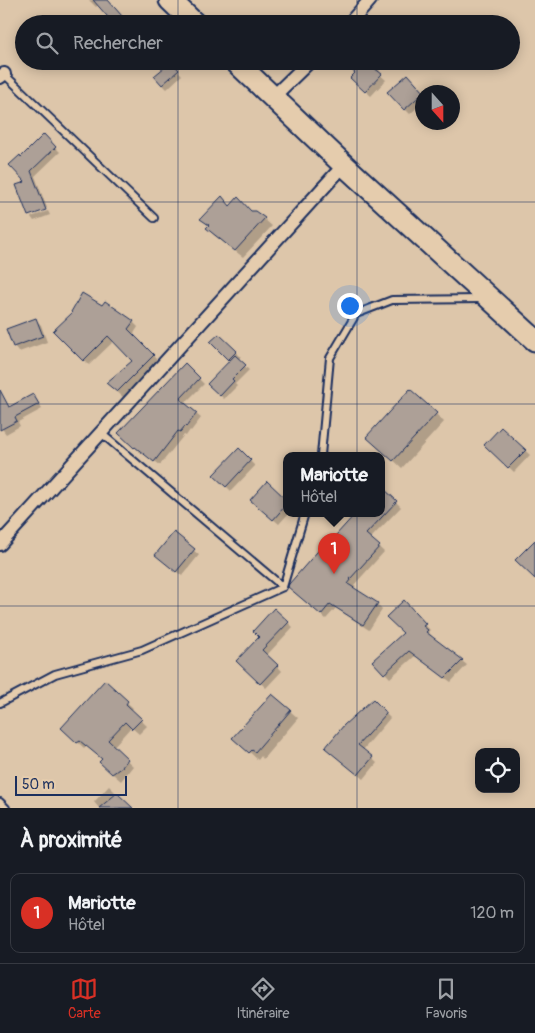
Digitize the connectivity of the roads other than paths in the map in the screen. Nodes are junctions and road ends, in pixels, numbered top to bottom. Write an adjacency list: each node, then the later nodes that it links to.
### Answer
1 (170, 0): 3 (highway)
2 (370, 0): 4 (street)
3 (186, 15)
4 (358, 15)
5 (245, 70): 8 (highway)
6 (300, 70): 8 (street)
7 (1, 74): 10 (lane)
8 (273, 96): 9 (highway)
9 (344, 165): 11 (highway); 13 (street)
10 (154, 218)
11 (490, 298): 12 (highway); 14 (lane)
12 (535, 340)
13 (101, 433): 16 (street); 17 (lane)
14 (321, 452)
15 (304, 517): 17 (lane)
16 (0, 544)
17 (283, 586): 18 (lane)
18 (0, 703)
19 (0, 802): 20 (lane)
20 (6, 808)

